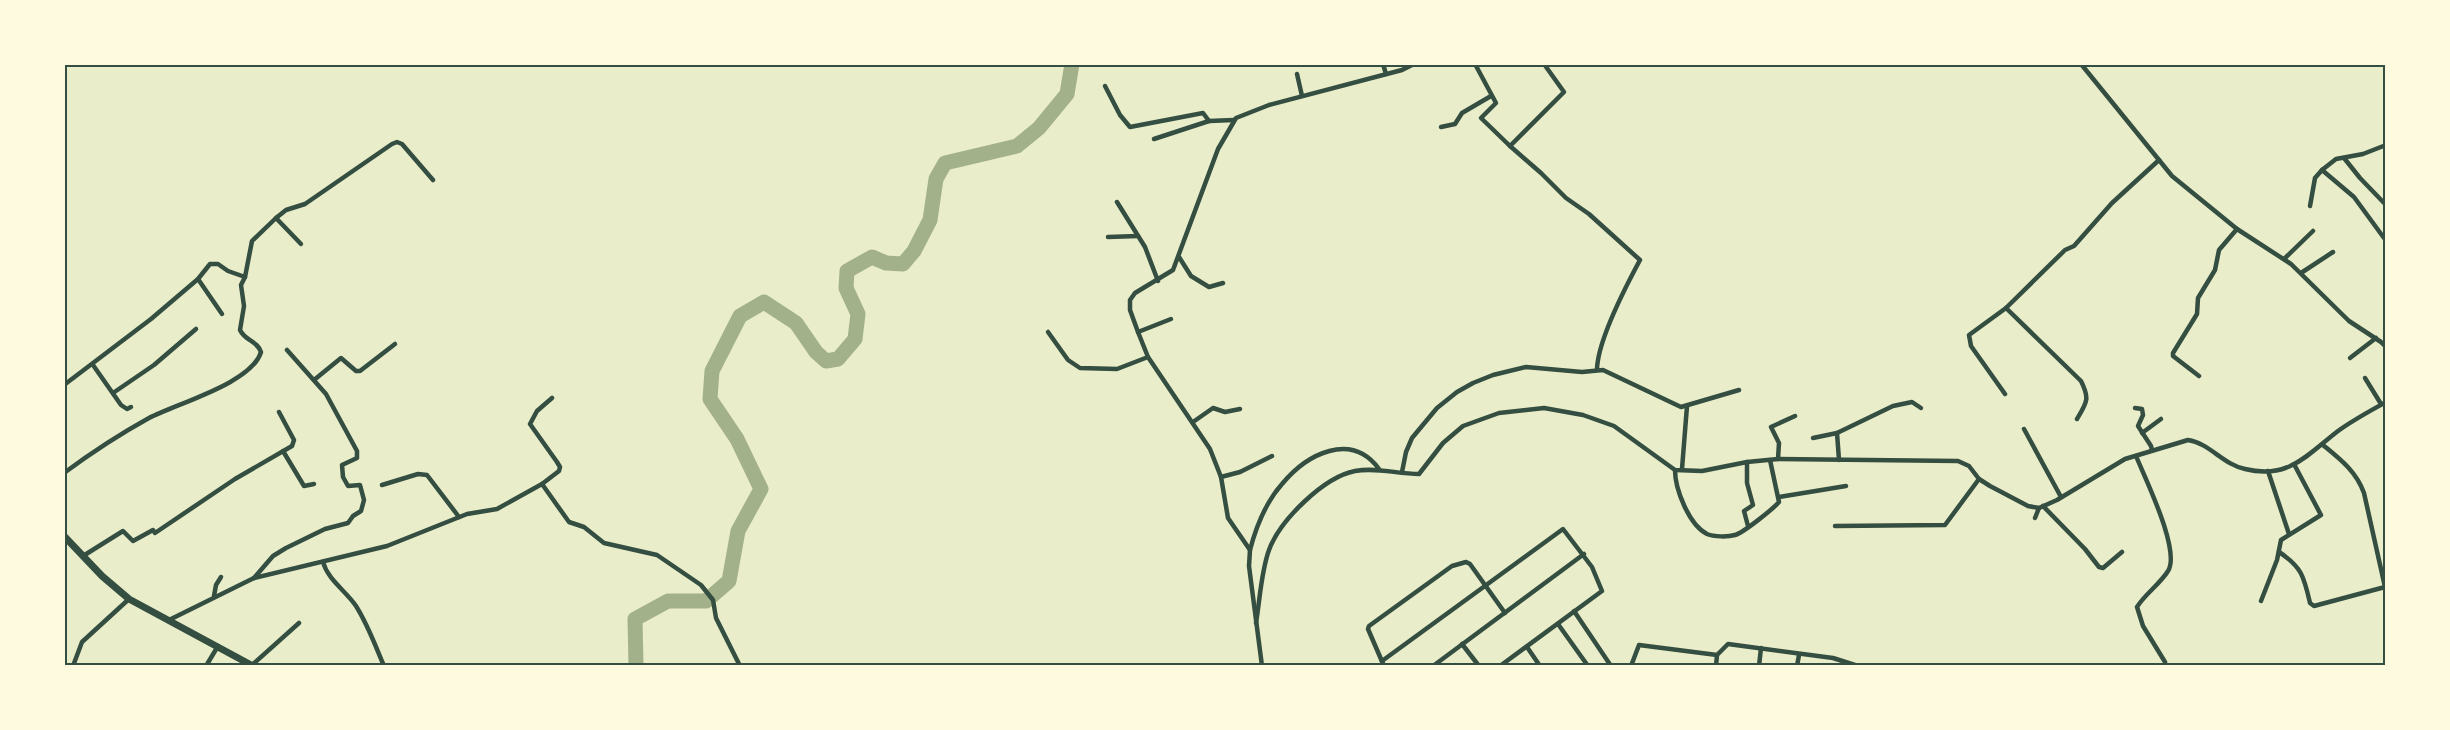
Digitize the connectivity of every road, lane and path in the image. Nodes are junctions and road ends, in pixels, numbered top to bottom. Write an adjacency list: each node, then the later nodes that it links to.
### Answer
1 (1383, 64): 7 (street)
2 (1414, 64): 7 (street)
3 (1475, 64): 10 (street)
4 (1544, 64): 16 (street)
5 (2081, 64): 18 (street)
6 (1297, 74): 9 (street)
7 (1386, 74): 9 (street)
8 (1105, 86): 12 (street)
9 (1302, 96): 11 (street)
10 (1491, 96): 13 (street); 16 (street)
11 (1234, 120): 12 (street); 32 (street)
12 (1209, 121): 14 (street)
13 (1441, 127)
14 (1154, 139)
15 (2385, 145): 17 (street)
16 (1510, 146): 52 (street)
17 (2344, 158): 19 (street); 22 (street)
18 (2159, 160): 25 (street); 39 (street)
19 (2322, 170): 23 (street); 29 (street)
20 (433, 180): 24 (street)
21 (1117, 202): 27 (street)
22 (2385, 205)
23 (2310, 206)
24 (276, 218): 30 (street); 35 (street)
25 (2237, 229): 33 (street); 53 (street)
26 (2313, 231): 33 (street)
27 (1138, 236): 28 (street); 37 (street)
28 (1108, 237)
29 (2384, 238)
30 (302, 244)
31 (2333, 252): 34 (street)
32 (1179, 257): 37 (street); 38 (street)
33 (2284, 259): 34 (street)
34 (2301, 273): 45 (street)
35 (245, 277): 36 (street); 91 (street)
36 (198, 279): 40 (street); 51 (street)
37 (1158, 281): 44 (street)
38 (1223, 283)
39 (2006, 308): 59 (street); 69 (street)
40 (222, 314)
41 (1171, 319): 44 (street)
42 (195, 330): 58 (street)
43 (1048, 332): 49 (street)
44 (1137, 332): 49 (street)
45 (2381, 339): 47 (street); 50 (street)
46 (395, 344): 55 (street)
47 (2385, 347)
48 (287, 350): 55 (street)
49 (1148, 357): 71 (street)
50 (2350, 358)
51 (93, 365): 56 (street); 58 (street)
52 (1597, 369): 62 (street); 90 (street)
53 (2199, 376)
54 (2365, 378): 61 (street)
55 (314, 380): 114 (street)
56 (64, 385)
57 (1739, 390): 62 (street)
58 (113, 393): 63 (street)
59 (2005, 394)
60 (552, 398): 95 (street)
61 (2383, 403): 76 (street)
62 (1687, 406): 87 (street)
63 (131, 407)
64 (1921, 408): 73 (street)
65 (2135, 408): 74 (street)
66 (1240, 409): 71 (street)
67 (279, 411): 78 (street)
68 (1795, 416): 81 (street)
69 (2077, 419)
70 (2162, 419): 74 (street)
71 (1193, 422): 92 (street)
72 (2024, 429): 99 (street)
73 (1837, 433): 75 (street); 83 (street)
74 (2142, 433): 77 (street)
75 (1813, 438)
76 (2323, 445): 85 (street); 109 (street)
77 (2152, 450): 80 (street); 89 (street)
78 (283, 451): 94 (street); 111 (street)
79 (1272, 456): 92 (street)
80 (2136, 456): 99 (street); 131 (street)
81 (1778, 459): 82 (street); 83 (street)
82 (1770, 460): 84 (street); 98 (street)
83 (1839, 460): 93 (street)
84 (1747, 462): 87 (street); 103 (street)
85 (2295, 466): 89 (street); 105 (street)
86 (1379, 469): 90 (street); 107 (street); 122 (street)
87 (1682, 469): 88 (street)
88 (1675, 470): 90 (street); 103 (street)
89 (2268, 471): 105 (street)
90 (1402, 472)
91 (64, 473)
92 (1221, 477): 107 (street)
93 (1979, 479): 100 (street); 104 (street)
94 (314, 484)
95 (542, 484): 101 (street); 137 (street)
96 (382, 485): 101 (street)
97 (1846, 486): 98 (street)
98 (1779, 497): 103 (street)
99 (2061, 497): 100 (street)
100 (2041, 507): 102 (street); 108 (street)
101 (459, 517): 112 (street)
102 (2035, 518)
103 (1748, 526)
104 (1835, 526)
105 (2289, 534): 109 (street)
106 (64, 536): 111 (main road)
107 (1250, 550): 122 (street)
108 (2122, 552)
109 (2279, 552): 118 (street)
110 (1584, 554): 115 (street); 119 (street); 120 (street)
111 (83, 556): 117 (main road)
112 (322, 562): 114 (street); 136 (street)
113 (221, 577): 116 (street)
114 (254, 578): 116 (street)
115 (1486, 585): 120 (street); 132 (street); 132 (street)
116 (214, 596): 121 (street)
117 (129, 599): 121 (main road); 134 (street)
118 (2261, 601)
119 (1574, 611): 124 (street); 144 (street)
120 (1505, 613): 125 (street)
121 (169, 620): 126 (main road)
122 (1256, 622): 138 (street)
123 (299, 623): 133 (street)
124 (1558, 624): 127 (street); 143 (street)
125 (1462, 644): 139 (street); 140 (street)
126 (218, 646): 133 (main road); 135 (street)
127 (1527, 647): 141 (street); 142 (street)
128 (1761, 648): 129 (street); 130 (street); 147 (street)
129 (1717, 655): 145 (street); 146 (street)
130 (1799, 655): 148 (street); 149 (street)
131 (2165, 662)
132 (1383, 663)
133 (252, 665)
134 (73, 666)
135 (206, 666)
136 (384, 666)
137 (740, 666)
138 (1262, 666)
139 (1433, 666)
140 (1479, 666)
141 (1500, 666)
142 (1540, 666)
143 (1588, 666)
144 (1611, 666)
145 (1631, 666)
146 (1716, 666)
147 (1759, 666)
148 (1797, 666)
149 (1858, 666)

